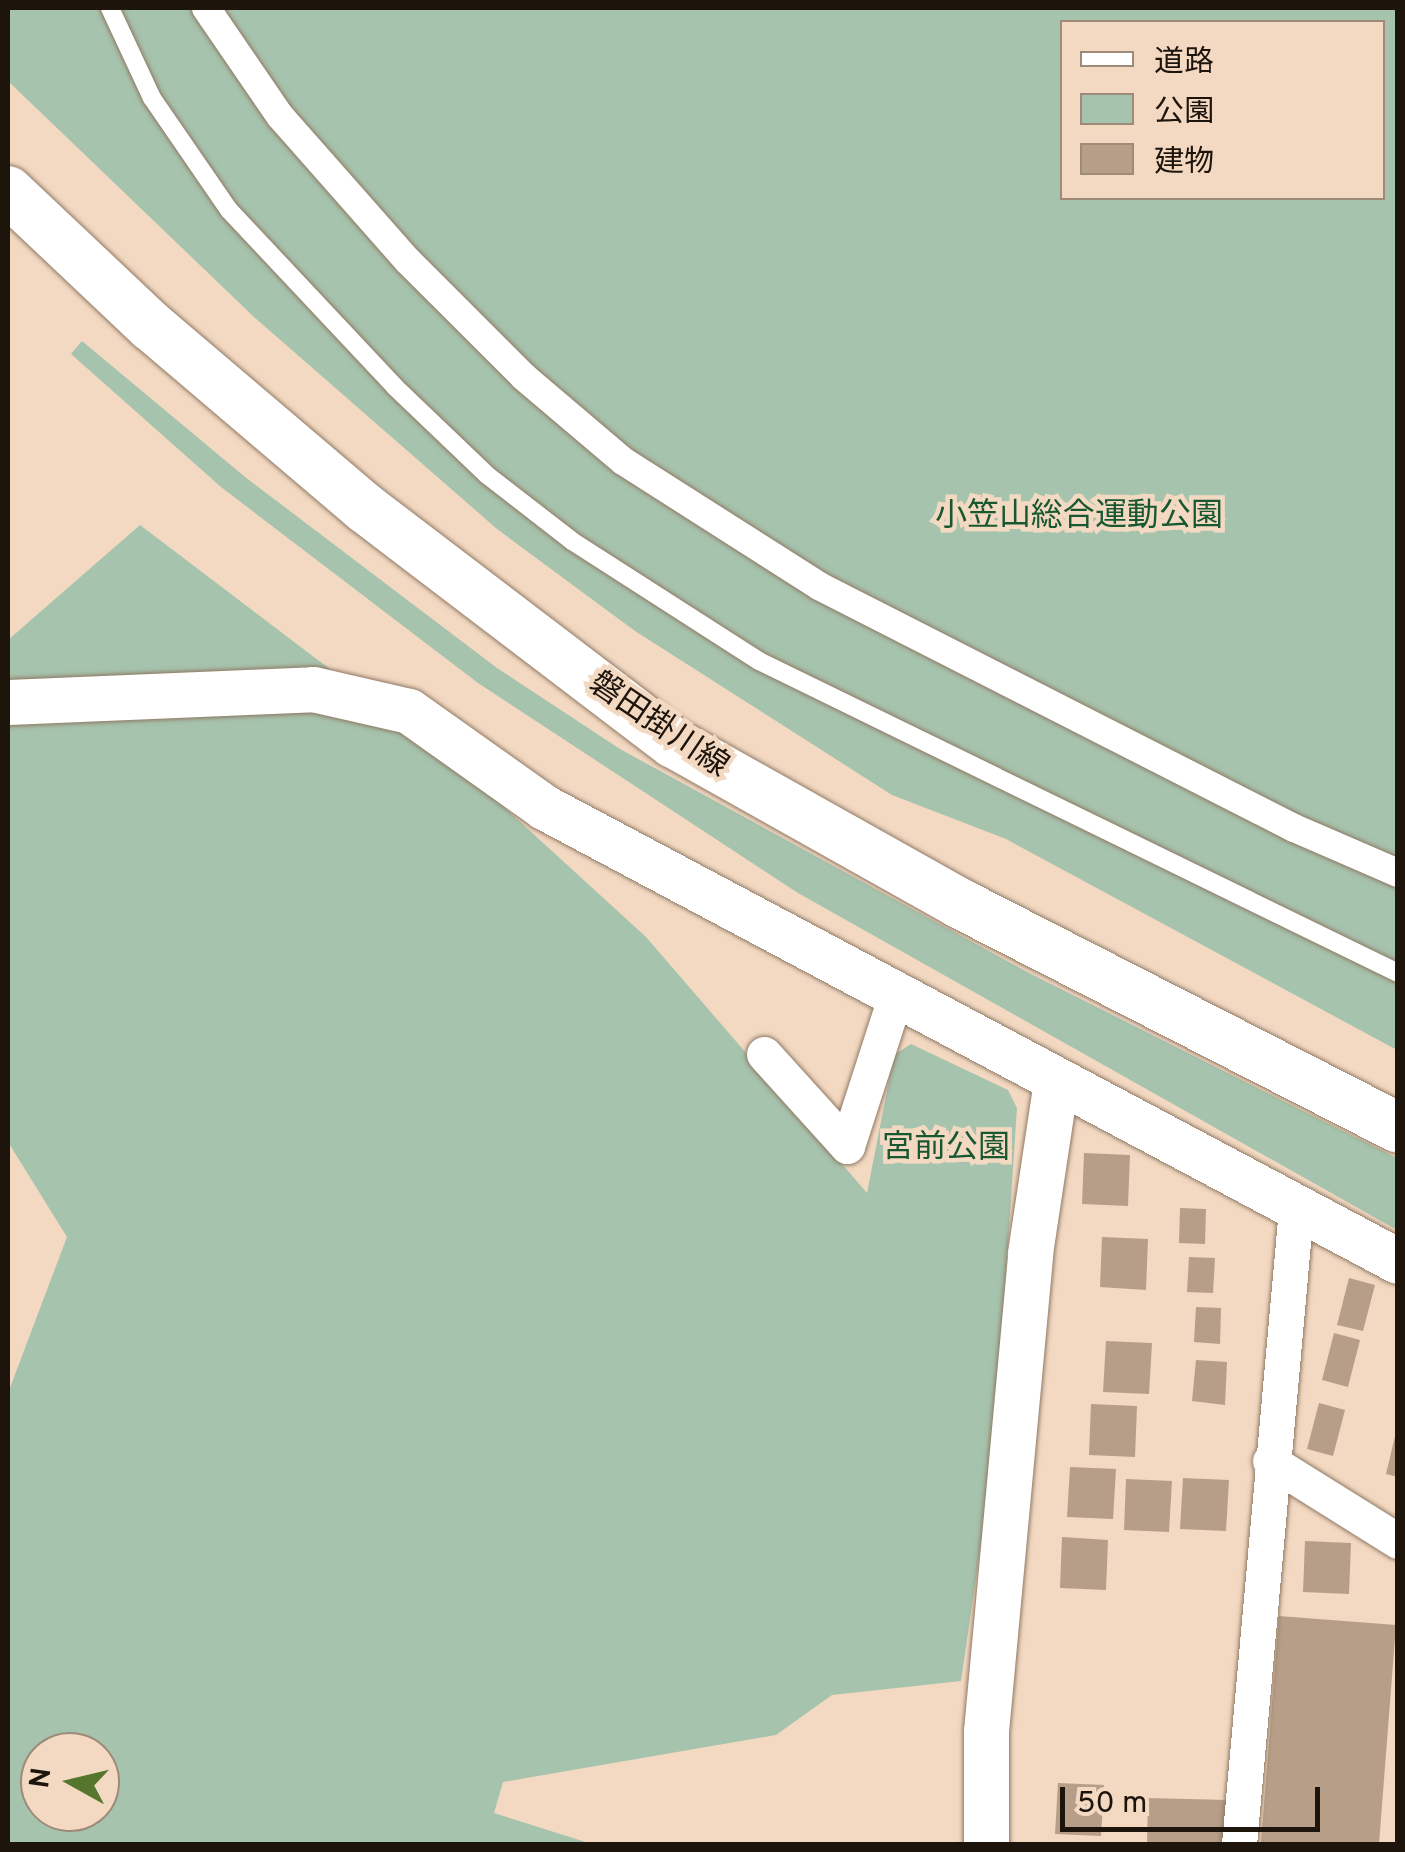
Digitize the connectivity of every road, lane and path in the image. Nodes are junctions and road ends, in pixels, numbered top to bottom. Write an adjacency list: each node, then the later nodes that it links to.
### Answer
1 (110, 8): 6 (lane)
2 (206, 8): 5 (street)
3 (8, 191): 10 (main road, 磐田掛川線)
4 (8, 702): 7 (street)
5 (1398, 874)
6 (1398, 973)
7 (894, 997): 8 (street); 9 (street)
8 (764, 1054)
9 (1056, 1081): 11 (street); 15 (street)
10 (1398, 1128)
11 (1296, 1209): 12 (street); 13 (street)
12 (1398, 1261)
13 (1270, 1462): 14 (street); 16 (street)
14 (1398, 1540)
15 (986, 1844)
16 (1239, 1844)

